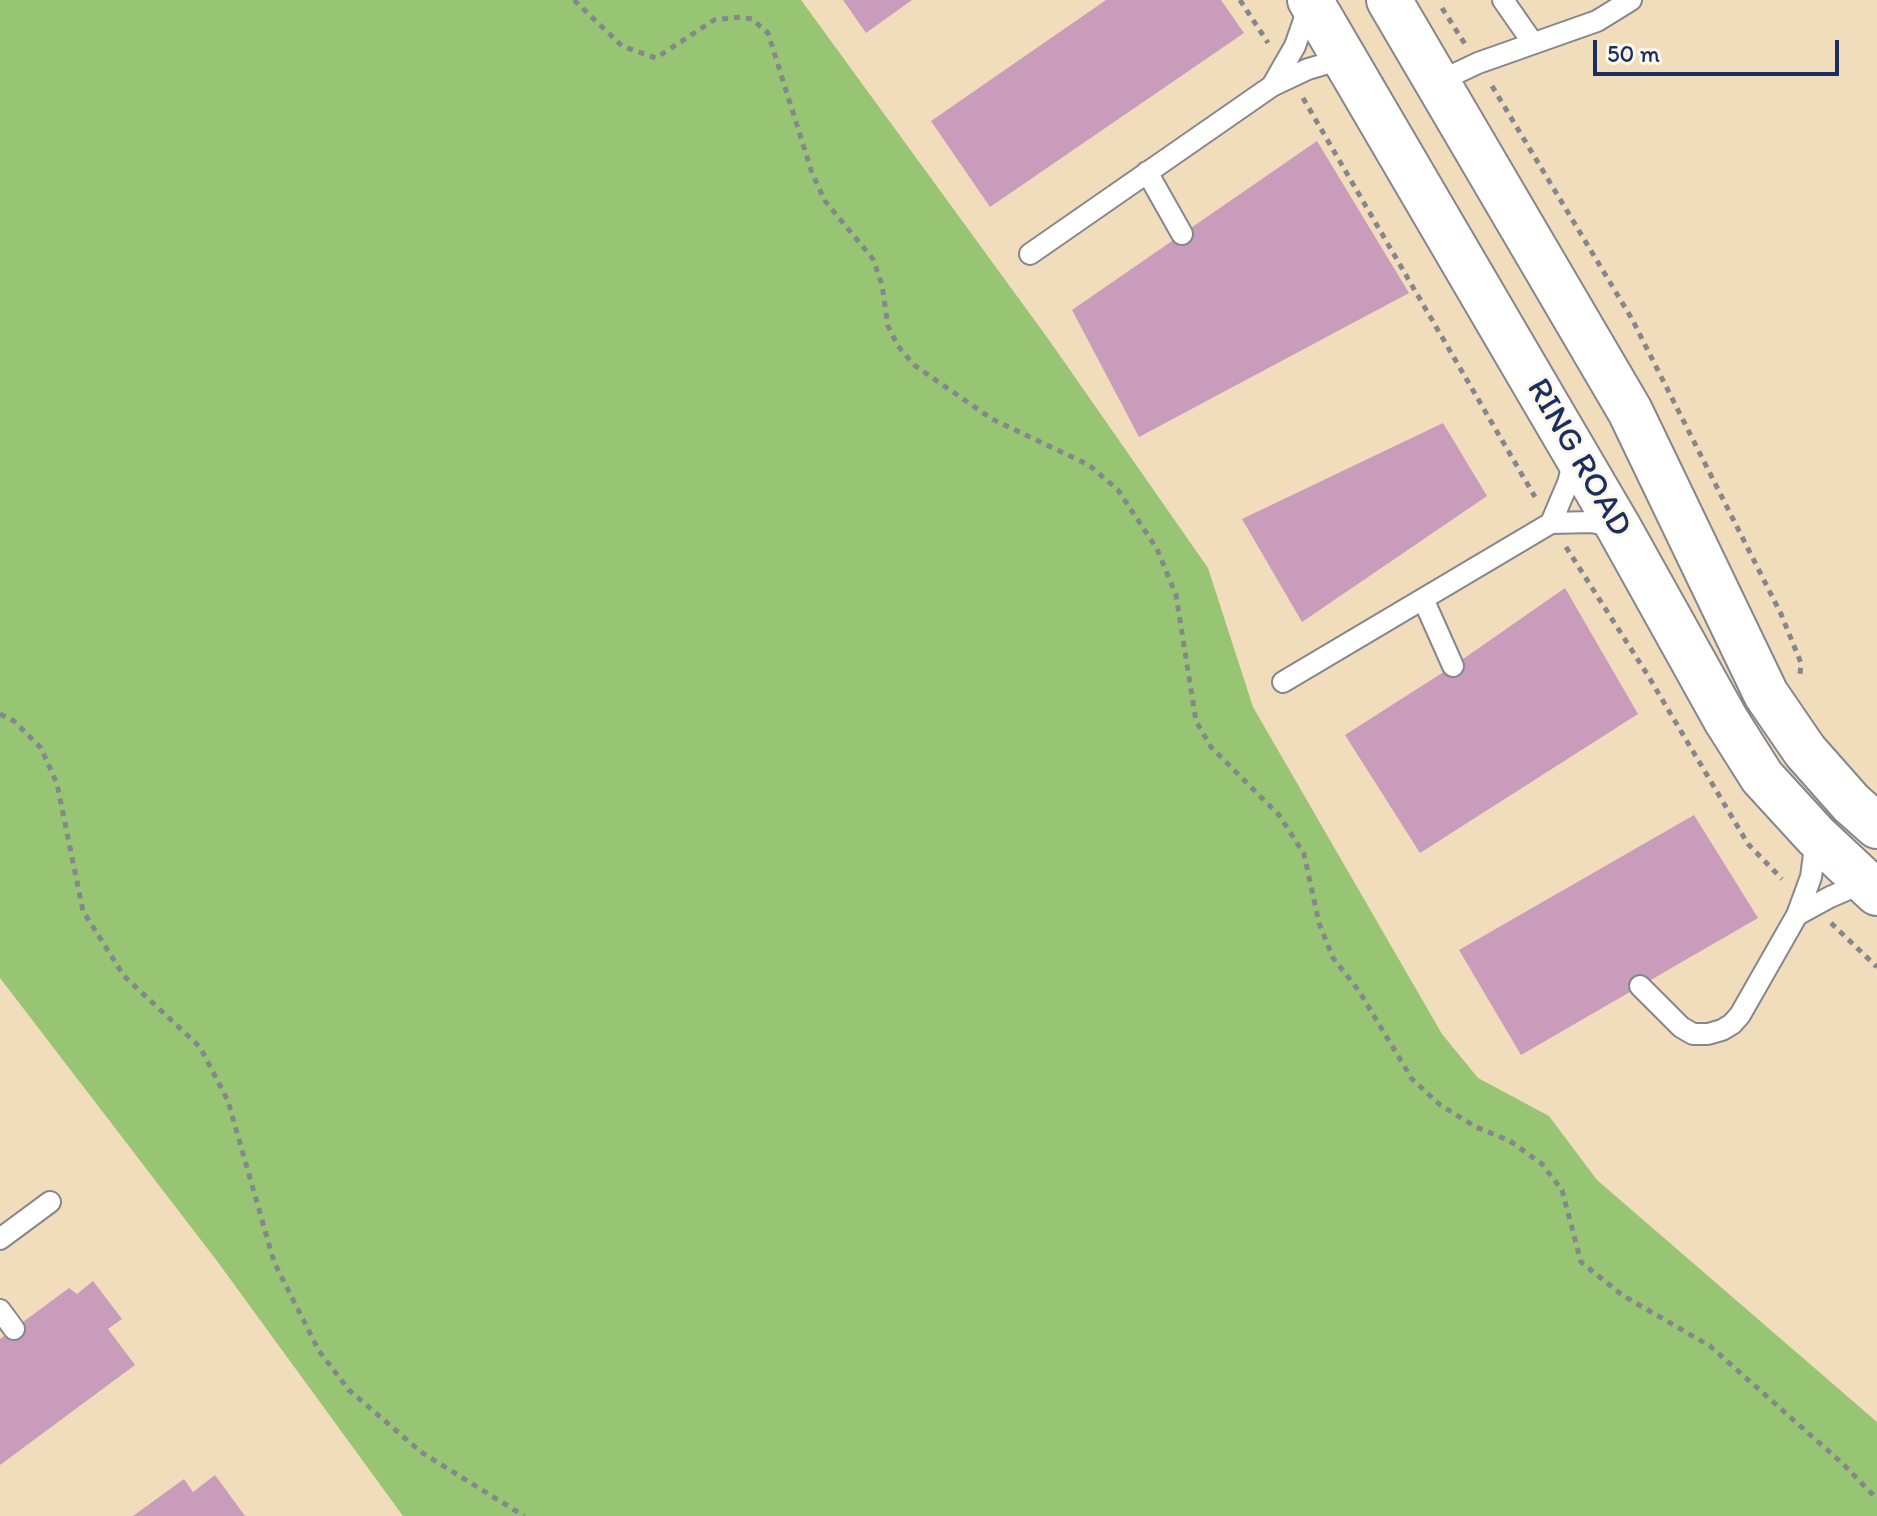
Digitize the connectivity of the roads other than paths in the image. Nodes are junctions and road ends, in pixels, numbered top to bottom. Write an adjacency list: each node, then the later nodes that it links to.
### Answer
1 (1389, 0): 8 (street, RING ROAD)
2 (1503, 0): 5 (lane)
3 (1631, 0): 5 (lane)
4 (1310, 1): 6 (street, RING ROAD); 7 (lane)
5 (1533, 43): 8 (lane)
6 (1346, 58): 7 (lane); 11 (street, RING ROAD)
7 (1288, 72): 9 (lane)
8 (1438, 82): 13 (street, RING ROAD)
9 (1147, 172): 10 (lane); 12 (lane)
10 (1182, 234)
11 (1453, 240): 13 (street); 14 (street, RING ROAD)
12 (1030, 254)
13 (1630, 411): 20 (street, RING ROAD)
14 (1575, 456): 15 (lane); 16 (street, RING ROAD)
15 (1551, 523): 16 (lane); 17 (lane)
16 (1619, 528): 21 (street, RING ROAD)
17 (1424, 601): 18 (lane); 19 (lane)
18 (1453, 666)
19 (1283, 682)
20 (1877, 826)
21 (1816, 836): 22 (street, RING ROAD); 23 (lane)
22 (1871, 887): 23 (lane)
23 (1805, 905): 24 (lane)
24 (1640, 986)
25 (50, 1202): 26 (lane)
26 (0, 1239)
27 (0, 1310): 28 (lane)
28 (14, 1329)

